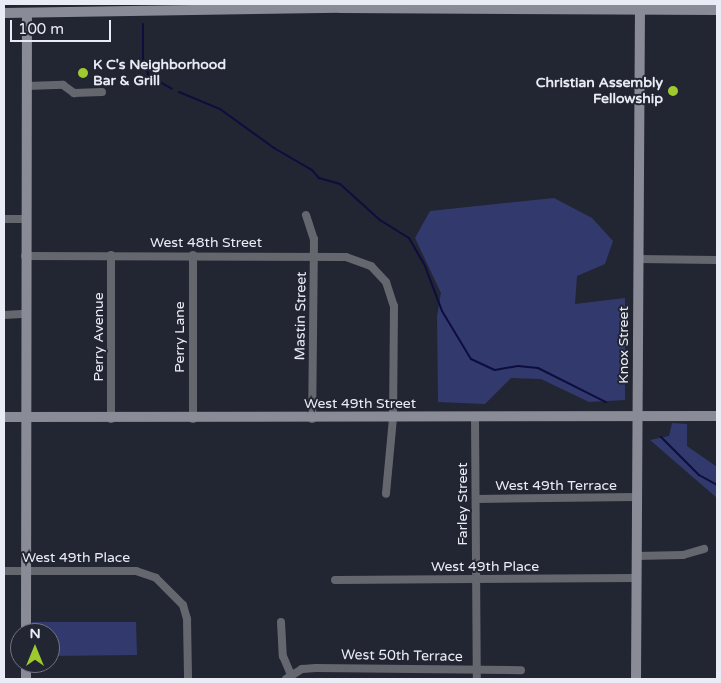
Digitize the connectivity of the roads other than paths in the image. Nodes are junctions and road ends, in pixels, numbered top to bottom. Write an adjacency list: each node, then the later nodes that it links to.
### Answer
1 (35, 4): 5 (street)
2 (245, 6): 3 (street); 5 (street)
3 (340, 6): 4 (street)
4 (434, 6): 6 (street)
5 (25, 8): 8 (street); 9 (street)
6 (640, 10): 7 (street); 18 (street, Knox Street)
7 (717, 10)
8 (4, 13)
9 (27, 86): 10 (street); 13 (street)
10 (102, 92)
11 (306, 216): 17 (street, Mastin Street)
12 (4, 219): 13 (street)
13 (26, 219): 16 (street)
14 (112, 255): 15 (street, West 48th Street); 16 (street, West 48th Street); 28 (street, Perry Avenue)
15 (193, 255): 17 (street, West 48th Street); 29 (street, Perry Lane)
16 (26, 256): 21 (street)
17 (314, 257): 26 (street, West 48th Street); 30 (street, Mastin Street)
18 (638, 259): 19 (street); 22 (street, Knox Street)
19 (717, 260)
20 (4, 314): 21 (street)
21 (26, 314): 25 (street)
22 (637, 416): 23 (street, West 49th Street); 27 (street, West 49th Street); 32 (street, Knox Street)
23 (717, 416)
24 (4, 417): 25 (street, West 49th Street)
25 (26, 417): 28 (street, West 49th Street); 37 (street)
26 (393, 418): 27 (street, West 49th Street); 30 (street, West 49th Street); 31 (street)
27 (475, 418): 33 (street, Farley Street)
28 (111, 419): 29 (street, West 49th Street)
29 (193, 419): 30 (street, West 49th Street)
30 (312, 419)
31 (386, 494)
32 (636, 497): 33 (street, West 49th Terrace); 35 (street, Knox Street)
33 (476, 499): 39 (street, Farley Street)
34 (704, 549): 35 (street)
35 (636, 556): 38 (street, Knox Street)
36 (4, 571): 37 (street, West 49th Place)
37 (26, 571): 42 (street); 46 (street, West 49th Place)
38 (636, 578): 39 (street, West 49th Place); 48 (street, Knox Street)
39 (476, 579): 40 (street, West 49th Place); 43 (street, Farley Street)
40 (335, 580)
41 (281, 622): 45 (street)
42 (26, 623)
43 (477, 670): 44 (street, West 50th Terrace); 45 (street, West 50th Terrace); 47 (street, Farley Street)
44 (521, 670)
45 (288, 677)
46 (188, 679)
47 (477, 679)
48 (636, 679)

